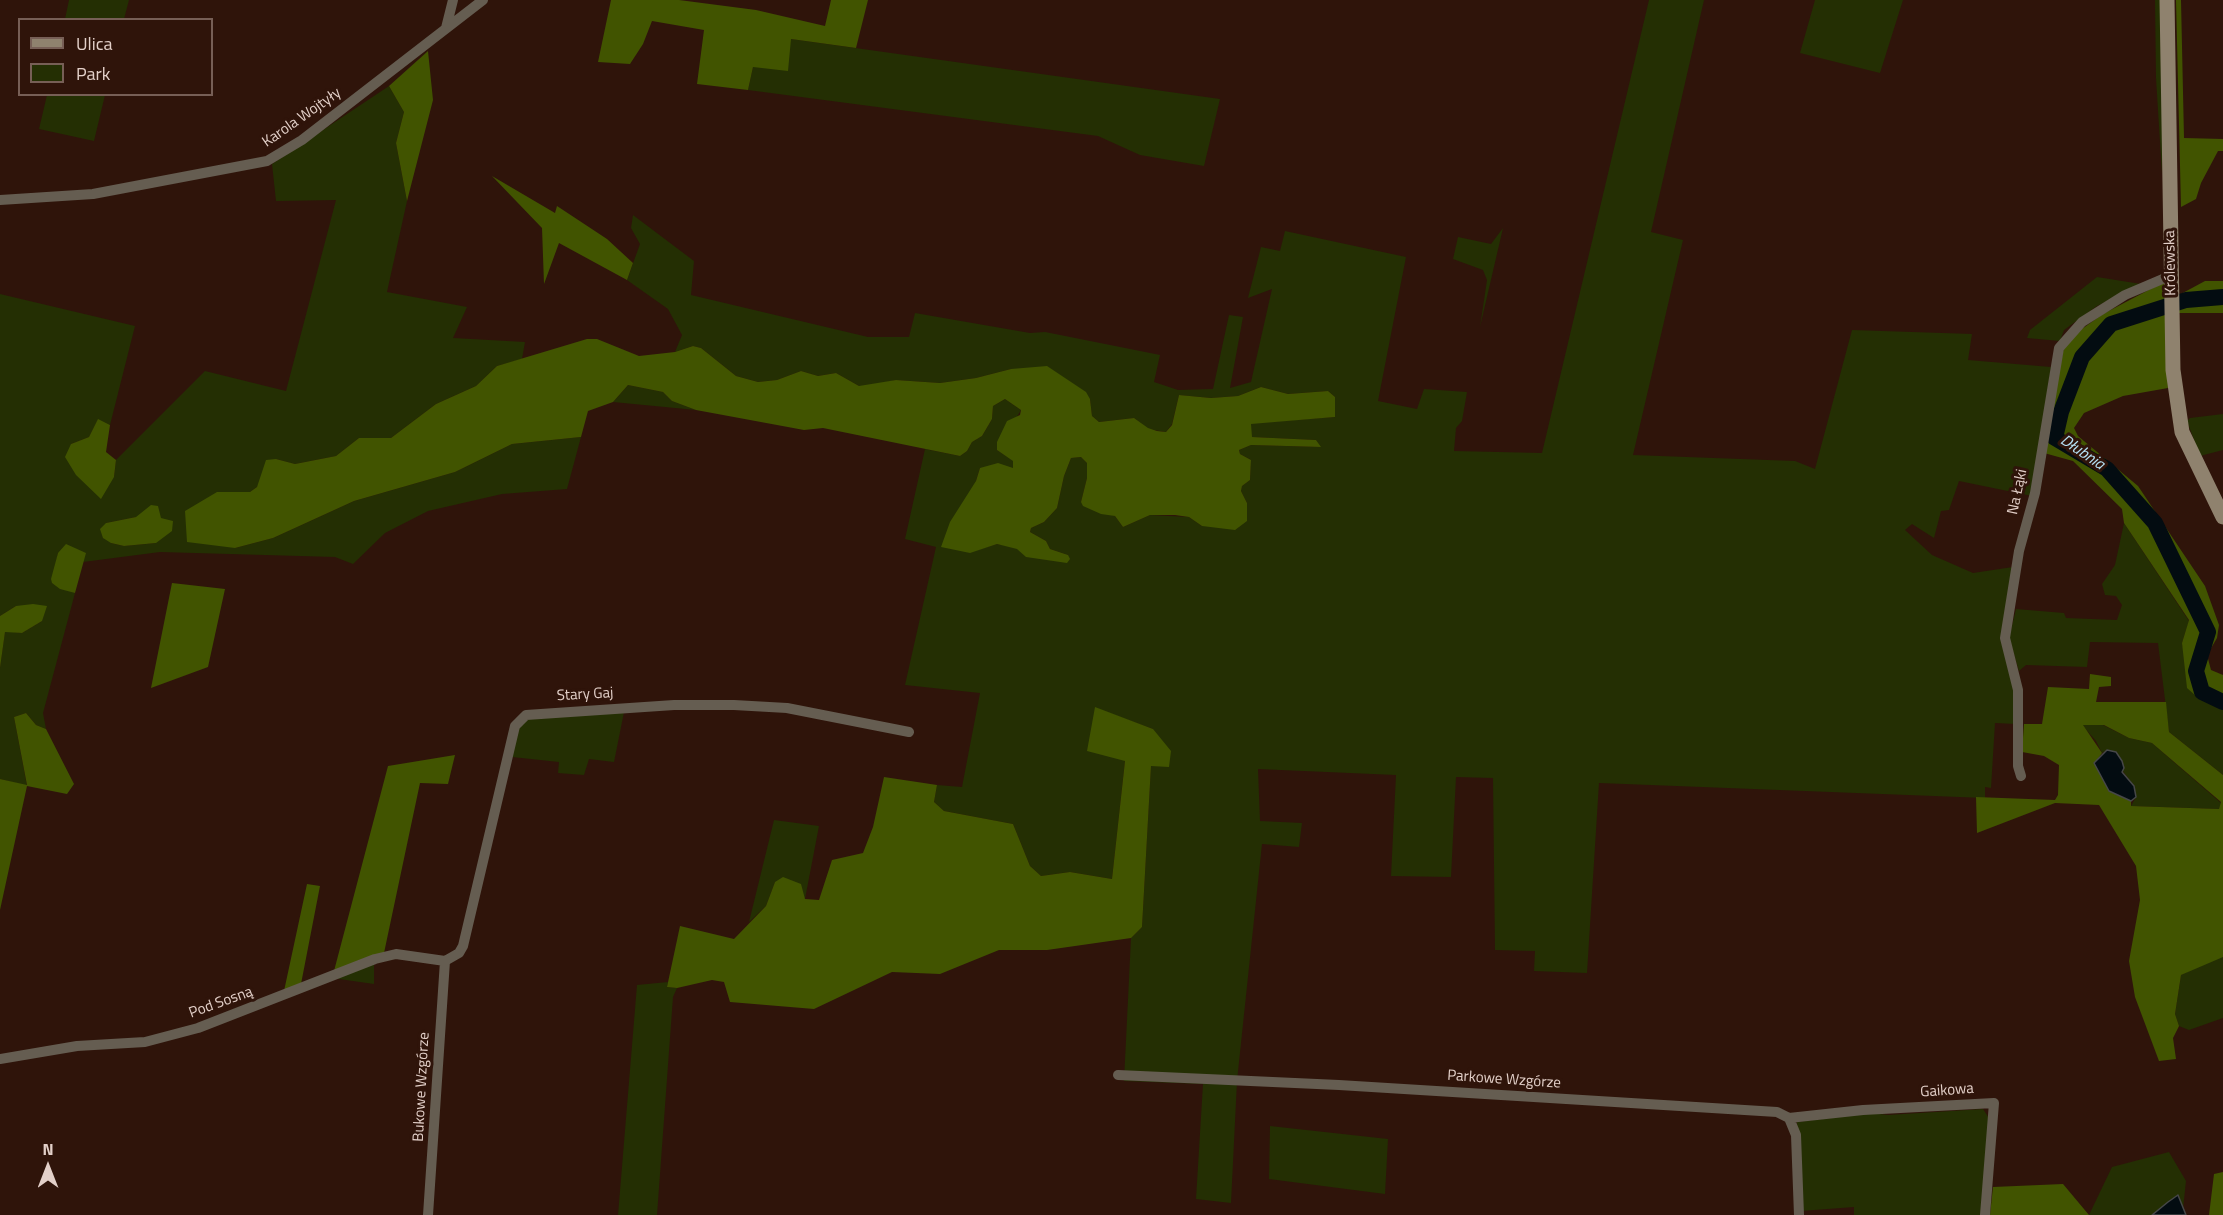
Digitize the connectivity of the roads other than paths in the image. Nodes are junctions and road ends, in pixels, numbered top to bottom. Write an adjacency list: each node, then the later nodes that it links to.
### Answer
1 (453, 0): 4 (street)
2 (483, 0): 4 (street, Karola Wojtyły)
3 (2167, 0): 6 (street, Królewska)
4 (447, 28): 5 (street, Karola Wojtyły)
5 (0, 200)
6 (2172, 280): 7 (street, Królewska); 9 (street, Na Łąki)
7 (2223, 517)
8 (909, 732): 10 (street, Stary Gaj)
9 (2021, 776)
10 (445, 961): 11 (street, Pod Sosną); 14 (street, Bukowe Wzgórze)
11 (0, 1059)
12 (1118, 1075): 13 (street, Parkowe Wzgórze)
13 (1789, 1118): 15 (street); 16 (street, Gaikowa)
14 (429, 1215)
15 (1799, 1215)
16 (1985, 1215)

